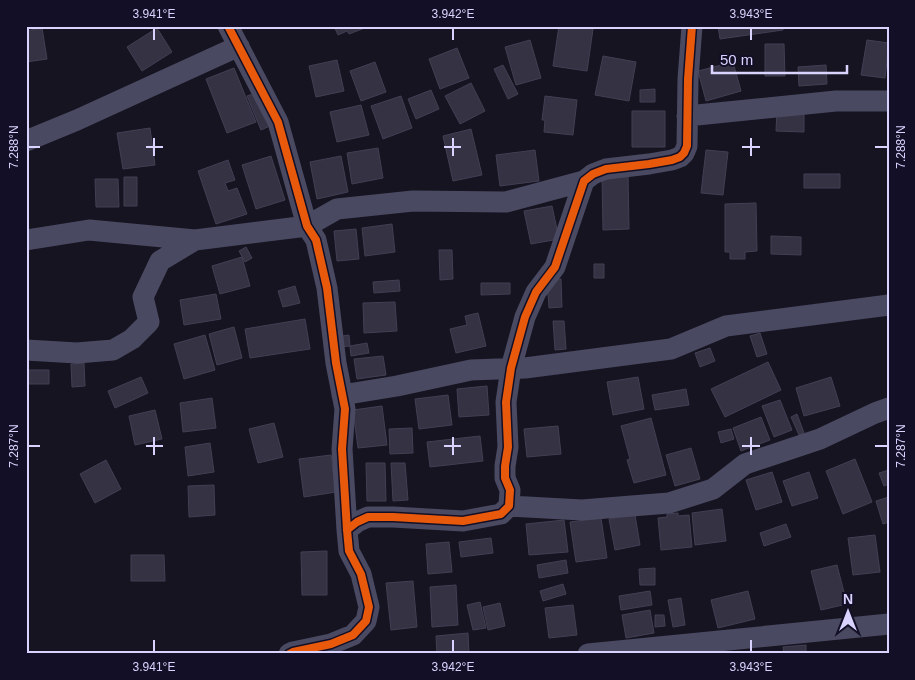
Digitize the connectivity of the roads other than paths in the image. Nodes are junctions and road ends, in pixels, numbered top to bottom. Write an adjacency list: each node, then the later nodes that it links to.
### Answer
1 (228, 26): 3 (street)
2 (692, 26): 5 (street)
3 (238, 46): 6 (street); 8 (street)
4 (889, 101): 5 (street)
5 (687, 116): 7 (street)
6 (26, 141)
7 (584, 181): 8 (street); 13 (street)
8 (306, 226): 10 (street); 14 (street)
9 (26, 240): 10 (street)
10 (195, 240): 12 (street)
11 (889, 305): 13 (street)
12 (26, 350)
13 (511, 368): 14 (street); 16 (street)
14 (342, 394): 17 (street)
15 (889, 408): 16 (street)
16 (509, 506): 17 (street)
17 (346, 530): 19 (street)
18 (889, 624): 21 (street)
19 (337, 649): 20 (street)
20 (289, 654)
21 (588, 654)

